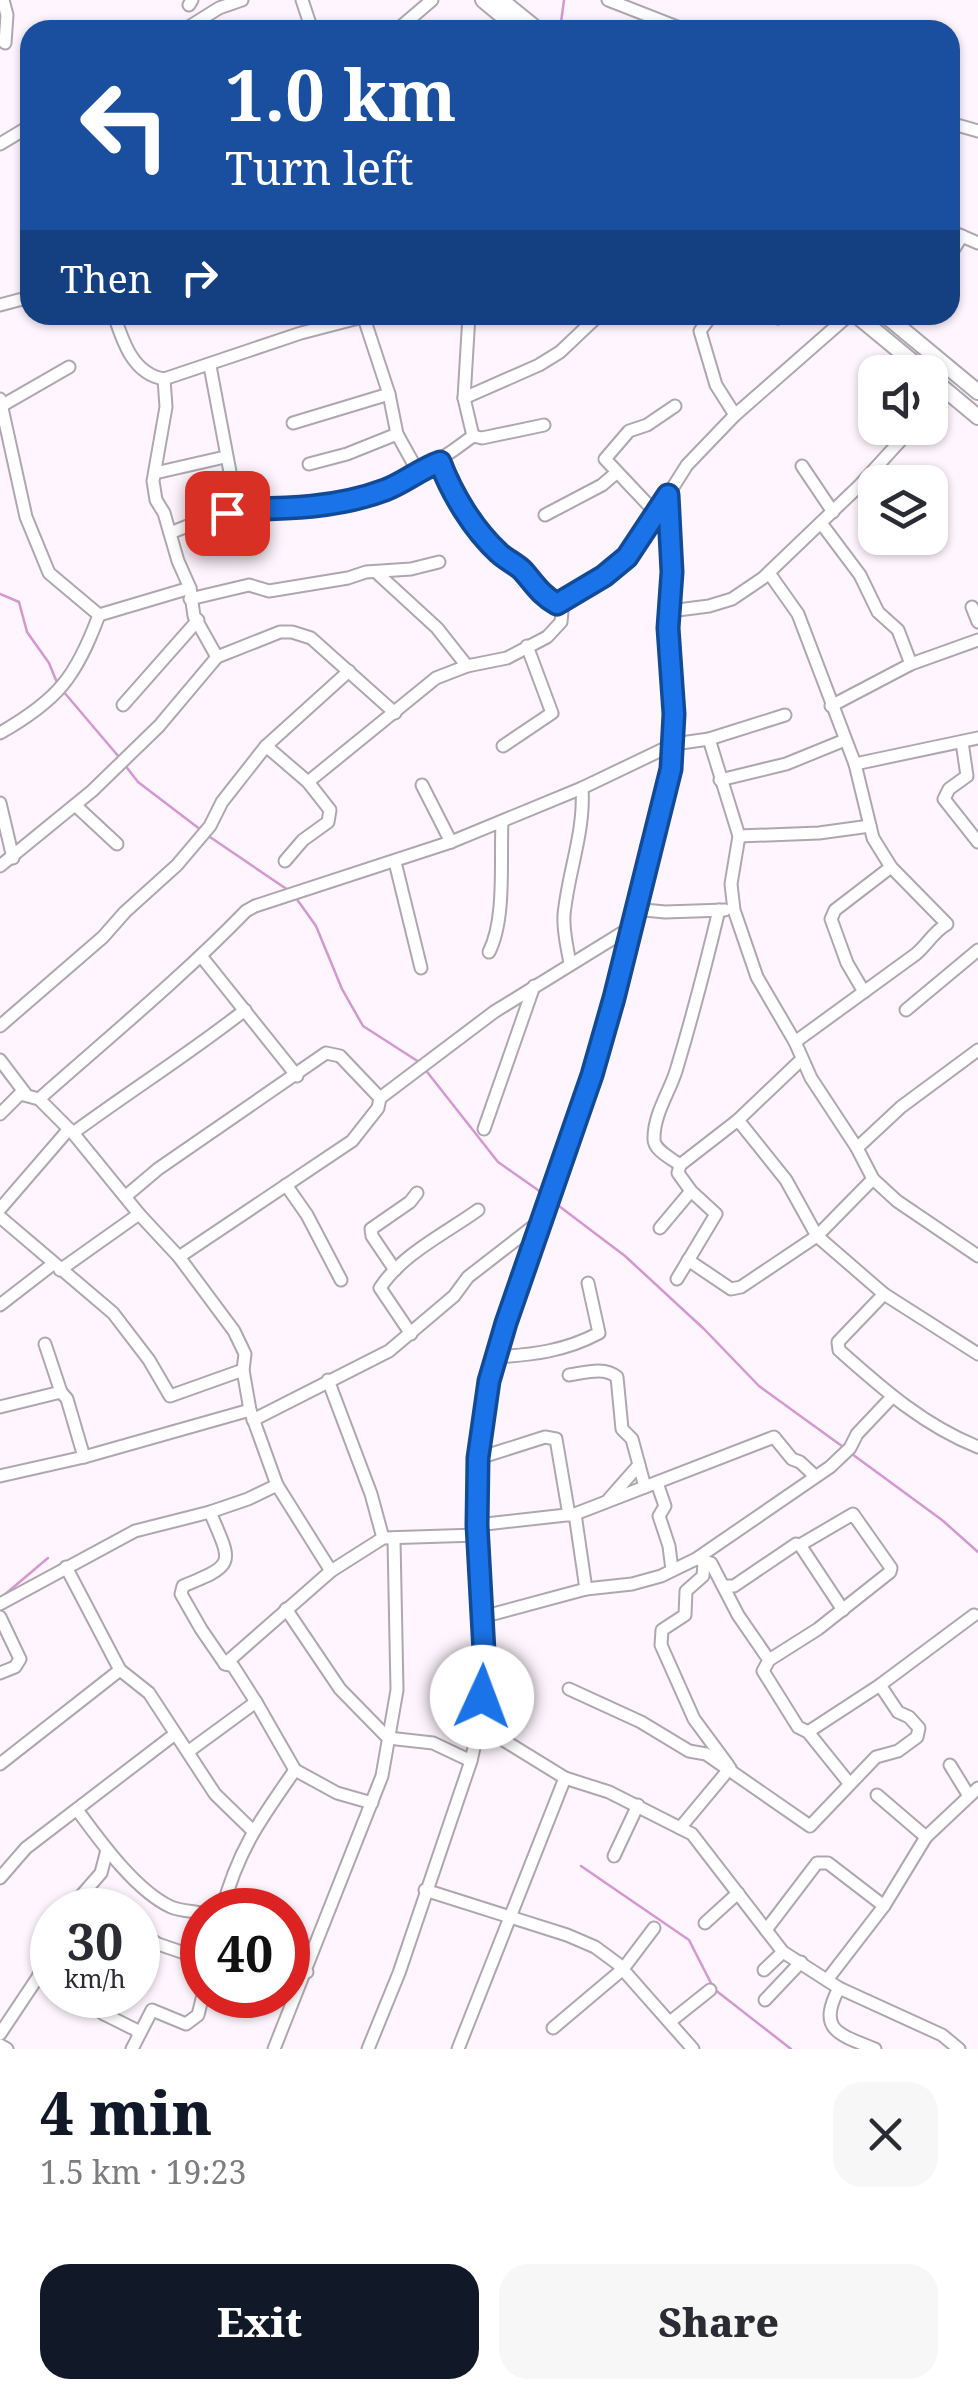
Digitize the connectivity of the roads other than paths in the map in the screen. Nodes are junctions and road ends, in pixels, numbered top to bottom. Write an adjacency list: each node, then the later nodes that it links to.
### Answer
1 (3, 0): 12 (street)
2 (242, 0): 7 (street)
3 (432, 0): 8 (street)
4 (483, 0): 9 (main road)
5 (502, 0): 10 (main road)
6 (608, 0): 11 (street)
7 (199, 20)
8 (409, 20)
9 (507, 20)
10 (526, 20)
11 (659, 20)
12 (4, 43)
13 (118, 325): 25 (street)
14 (333, 325): 23 (street)
15 (369, 325): 28 (street)
16 (468, 325): 29 (street)
17 (578, 325): 29 (street)
18 (704, 325): 32 (street)
19 (841, 325): 32 (street)
20 (864, 325): 22 (main road)
21 (900, 325): 27 (main road)
22 (902, 355)
23 (210, 366): 25 (street); 39 (street)
24 (70, 367): 31 (street)
25 (164, 379): 44 (street)
26 (948, 392): 33 (main road)
27 (978, 392)
28 (389, 394): 34 (street); 36 (street)
29 (464, 398): 37 (street)
30 (675, 406): 45 (street)
31 (2, 408): 60 (street)
32 (736, 416): 46 (street)
33 (978, 417)
34 (293, 423)
35 (544, 425): 37 (street)
36 (397, 434): 41 (street); 43 (street)
37 (473, 436): 40 (street)
38 (896, 445): 49 (street)
39 (225, 457): 44 (street); 47 (street)
40 (440, 462): 43 (street); 57 (street)
41 (309, 464)
42 (802, 466): 49 (street)
43 (417, 470): 47 (street)
44 (155, 473): 52 (street)
45 (616, 473): 48 (street); 50 (street)
46 (668, 495): 48 (street); 59 (street)
47 (237, 509): 52 (street)
48 (654, 512): 57 (street)
49 (832, 512): 51 (street)
50 (545, 515)
51 (821, 523): 55 (street); 66 (street)
52 (170, 533): 56 (street)
53 (439, 562): 54 (street)
54 (376, 572): 56 (street); 67 (street)
55 (769, 573): 59 (street); 70 (street)
56 (190, 594): 60 (street); 61 (street)
57 (557, 604): 64 (street)
58 (972, 607): 62 (street)
59 (670, 611): 78 (street)
60 (99, 615): 73 (street)
61 (198, 620): 65 (street); 69 (street)
62 (978, 622)
63 (978, 640): 66 (street)
64 (528, 646): 67 (street); 80 (street)
65 (217, 658): 68 (street); 87 (street)
66 (912, 664): 70 (street)
67 (467, 666): 71 (street)
68 (350, 671): 71 (street); 79 (street)
69 (122, 705)
70 (831, 706): 76 (street)
71 (395, 712): 83 (street)
72 (785, 714): 75 (street)
73 (0, 732)
74 (978, 738): 77 (street)
75 (709, 739): 78 (street); 82 (street)
76 (845, 740): 81 (street); 82 (street)
77 (962, 742): 81 (street); 93 (street)
78 (674, 744): 85 (street); 100 (street)
79 (266, 746): 83 (street); 113 (street)
80 (502, 746)
81 (855, 764): 90 (street)
82 (720, 780): 91 (street)
83 (308, 782): 96 (street)
84 (422, 785): 92 (street)
85 (582, 788): 89 (street); 107 (street)
86 (0, 804): 88 (street)
87 (74, 805): 94 (street); 95 (street)
88 (2, 822): 95 (street)
89 (502, 822): 92 (street); 105 (street)
90 (870, 826): 91 (street); 99 (street)
91 (739, 836): 102 (street)
92 (451, 842): 97 (street)
93 (978, 842)
94 (116, 844)
95 (14, 858): 98 (street)
96 (285, 861)
97 (395, 862): 106 (street); 108 (street)
98 (0, 866)
99 (891, 867): 110 (street); 110 (street)
100 (634, 909): 101 (street); 103 (street)
101 (719, 910): 102 (street); 127 (street)
102 (734, 910): 114 (street)
103 (630, 928): 107 (street); 136 (street)
104 (978, 950): 112 (street)
105 (489, 952)
106 (201, 956): 111 (street); 121 (street)
107 (570, 962): 109 (street)
108 (421, 968)
109 (534, 986): 120 (street); 124 (street)
110 (864, 992): 114 (street)
111 (245, 1010): 118 (street); 125 (street)
112 (906, 1010)
113 (0, 1026)
114 (795, 1042): 116 (street)
115 (978, 1050): 126 (street)
116 (802, 1059): 123 (street); 126 (street)
117 (0, 1060): 119 (street)
118 (296, 1076): 120 (street); 132 (street)
119 (24, 1093): 121 (street); 122 (street)
120 (380, 1098): 129 (street)
121 (39, 1099): 125 (street)
122 (0, 1114)
123 (738, 1120): 127 (street); 138 (street)
124 (484, 1129)
125 (71, 1131): 132 (street); 134 (street)
126 (857, 1148): 128 (street)
127 (680, 1165): 130 (street)
128 (873, 1179): 138 (street); 139 (street)
129 (286, 1185): 140 (street); 145 (street)
130 (691, 1191): 137 (street); 141 (street)
131 (416, 1193): 143 (street)
132 (126, 1196): 135 (street)
133 (478, 1210): 143 (street)
134 (0, 1213): 142 (street)
135 (139, 1214): 140 (street); 142 (street)
136 (545, 1214): 149 (street); 152 (street)
137 (660, 1228)
138 (817, 1236): 141 (street); 147 (street)
139 (978, 1256)
140 (179, 1257): 153 (street)
141 (688, 1260): 144 (street)
142 (57, 1268): 148 (street); 153 (street)
143 (394, 1270): 149 (street)
144 (677, 1279)
145 (341, 1280)
146 (588, 1283): 152 (street)
147 (884, 1294): 151 (street); 157 (street)
148 (0, 1305)
149 (411, 1334): 155 (street)
150 (45, 1344): 156 (street)
151 (978, 1354)
152 (494, 1357): 162 (street)
153 (243, 1370): 159 (street)
154 (569, 1376): 163 (street)
155 (328, 1380): 159 (street); 172 (street)
156 (61, 1392): 158 (street); 161 (street)
157 (892, 1396): 160 (street); 165 (street)
158 (0, 1407)
159 (251, 1415): 161 (street); 166 (street)
160 (978, 1446)
161 (84, 1456): 164 (street)
162 (478, 1458): 170 (street); 171 (street)
163 (638, 1465): 167 (street); 168 (street)
164 (0, 1476)
165 (815, 1476): 167 (street); 174 (street)
166 (276, 1485): 169 (street); 177 (street)
167 (651, 1485): 168 (street); 176 (street)
168 (606, 1502): 170 (street)
169 (210, 1512): 175 (street); 187 (street)
170 (572, 1515): 171 (street); 179 (street)
171 (477, 1530): 172 (street); 185 (street)
172 (388, 1539): 177 (street); 196 (street)
173 (800, 1546): 178 (street); 182 (street); 182 (street)
174 (700, 1561): 176 (street); 178 (street); 201 (street)
175 (66, 1568): 180 (street); 188 (street)
176 (672, 1570): 179 (street)
177 (330, 1571): 181 (street)
178 (723, 1586): 186 (street)
179 (586, 1589): 185 (street)
180 (0, 1604)
181 (286, 1609): 187 (street); 196 (street)
182 (842, 1610): 186 (street)
183 (974, 1615): 190 (street)
184 (0, 1617): 189 (street)
185 (482, 1617): 193 (street)
186 (769, 1660): 194 (street)
187 (225, 1664): 192 (street)
188 (120, 1670): 195 (street); 198 (street)
189 (0, 1672)
190 (880, 1685): 194 (street); 204 (street)
191 (569, 1689): 201 (street)
192 (256, 1702): 197 (street); 202 (street)
193 (480, 1724): 199 (street); 203 (street)
194 (808, 1732): 204 (street)
195 (175, 1734): 197 (street); 209 (street)
196 (388, 1738): 199 (street); 207 (street)
197 (189, 1751): 211 (street)
198 (1, 1761)
199 (471, 1762): 218 (street)
200 (950, 1764): 205 (street)
201 (730, 1768): 204 (street); 210 (street)
202 (295, 1770): 207 (street); 211 (street)
203 (565, 1778): 208 (street); 222 (street)
204 (849, 1783)
205 (973, 1792): 212 (street)
206 (877, 1795): 212 (street)
207 (372, 1803): 227 (street)
208 (638, 1804): 210 (street); 214 (street)
209 (78, 1810): 213 (street); 215 (street)
210 (680, 1828): 219 (street)
211 (252, 1830): 217 (street)
212 (926, 1837): 220 (street)
213 (106, 1850): 216 (street); 221 (street)
214 (614, 1856)
215 (0, 1878)
216 (88, 1888)
217 (228, 1888)
218 (425, 1890): 222 (street); 247 (street)
219 (738, 1892): 223 (street); 225 (street)
220 (884, 1906): 225 (street); 231 (street)
221 (180, 1909)
222 (510, 1917): 229 (street); 248 (street)
223 (705, 1922)
224 (654, 1928): 229 (street)
225 (766, 1930): 226 (street)
226 (784, 1952): 228 (street); 230 (street)
227 (310, 1962)
228 (801, 1962): 231 (street); 235 (street)
229 (622, 1969): 239 (street); 240 (street)
230 (764, 1970)
231 (827, 1980): 233 (street)
232 (30, 1988): 242 (street)
233 (839, 1988): 250 (street); 251 (street)
234 (710, 1990): 239 (street)
235 (765, 2000)
236 (112, 2018): 241 (street)
237 (194, 2018): 241 (street)
238 (287, 2018): 246 (street)
239 (671, 2021): 249 (street)
240 (553, 2028)
241 (140, 2032): 245 (street)
242 (0, 2034)
243 (0, 2045): 244 (street)
244 (7, 2049)
245 (132, 2049)
246 (274, 2049)
247 (368, 2049)
248 (458, 2049)
249 (693, 2049)
250 (875, 2049)
251 (959, 2049)

